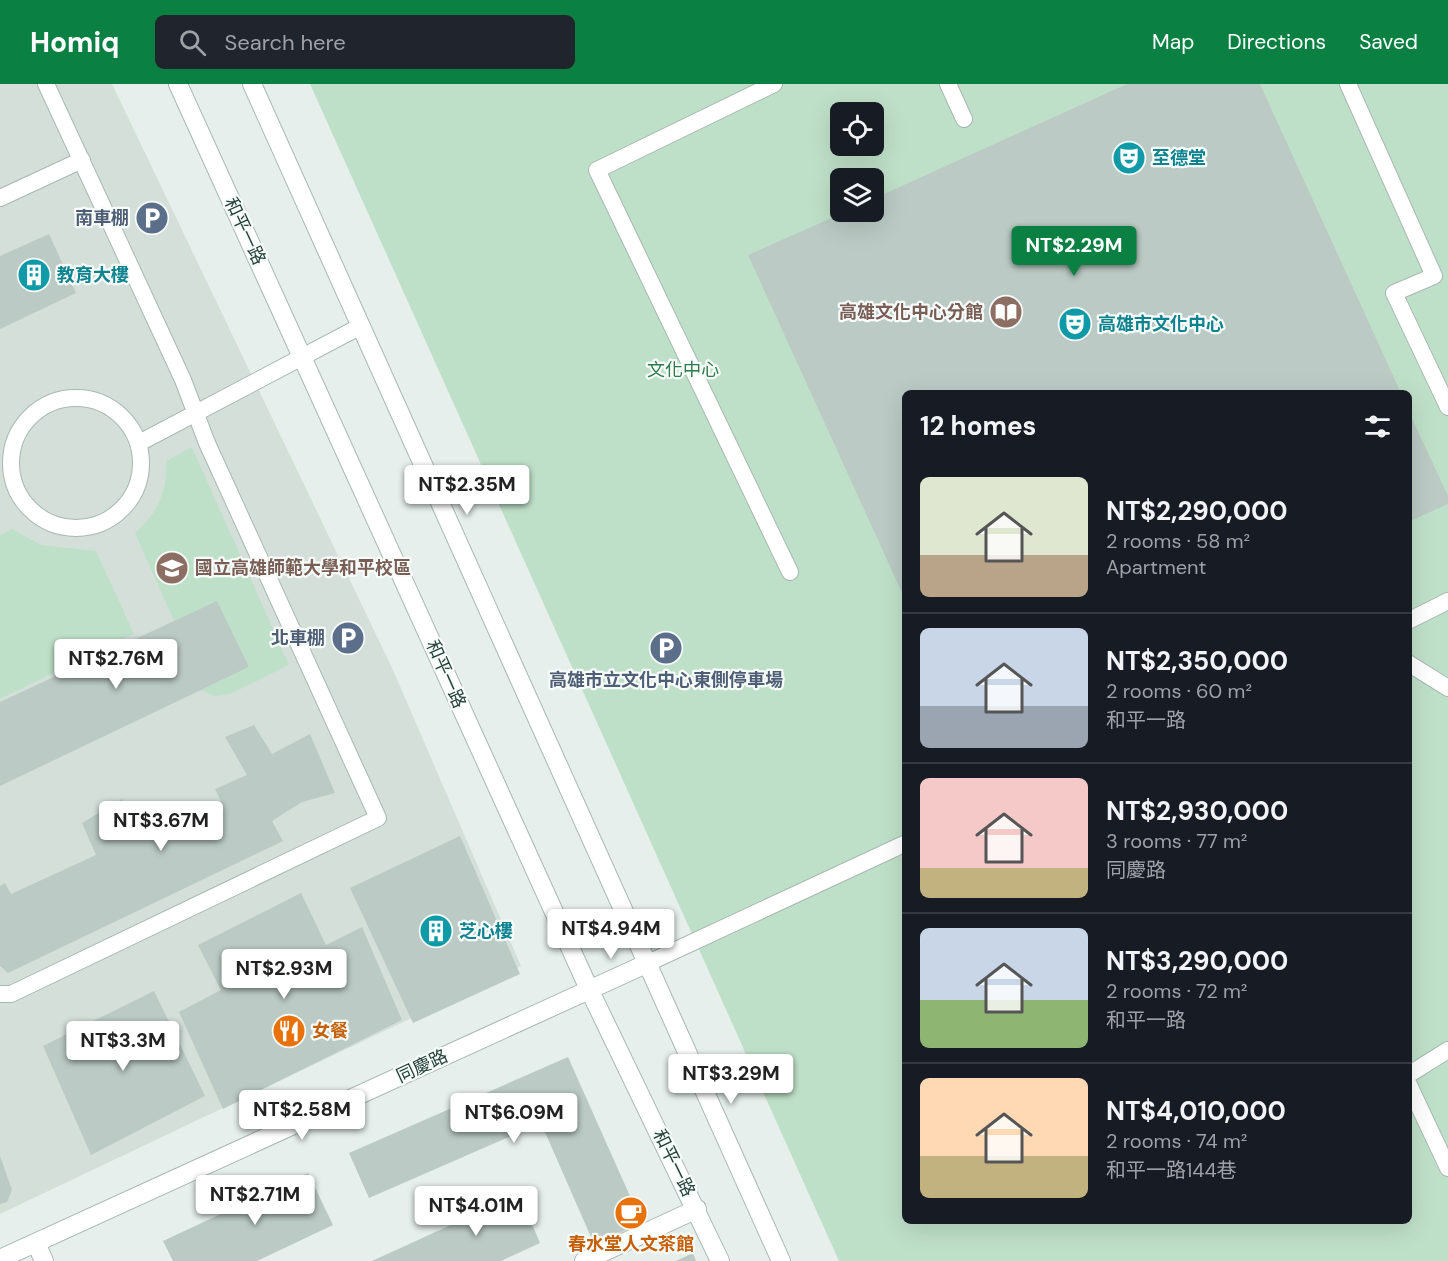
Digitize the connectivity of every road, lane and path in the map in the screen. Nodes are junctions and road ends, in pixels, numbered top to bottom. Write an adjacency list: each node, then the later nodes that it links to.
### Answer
1 (46, 84): 8 (lane)
2 (178, 84): 11 (street, 和平一路)
3 (252, 84): 10 (street)
4 (774, 84): 15 (lane)
5 (948, 84): 7 (lane)
6 (1348, 84): 12 (lane)
7 (964, 119)
8 (82, 159): 9 (lane); 13 (lane)
9 (0, 198)
10 (361, 326): 11 (lane); 21 (street)
11 (302, 357): 13 (lane); 22 (street, 和平一路)
12 (1448, 406)
13 (195, 413): 14 (lane); 23 (lane)
14 (139, 443): 14 (lane)
15 (790, 572)
16 (1448, 601): 17 (lane)
17 (1412, 619)
18 (1412, 666): 19 (lane)
19 (1448, 688)
20 (902, 845): 21 (lane)
21 (648, 963): 22 (street, 同慶路); 34 (street)
22 (589, 989): 28 (street, 和平一路); 29 (street, 同慶路)
23 (0, 993)
24 (1448, 1050): 25 (lane)
25 (1412, 1072)
26 (1412, 1092): 27 (lane)
27 (1448, 1168)
28 (697, 1209): 31 (street); 33 (street, 和平一路)
29 (36, 1243): 30 (street, 同慶路); 32 (street)
30 (0, 1259)
31 (588, 1260)
32 (44, 1261)
33 (720, 1261)
34 (781, 1261)

